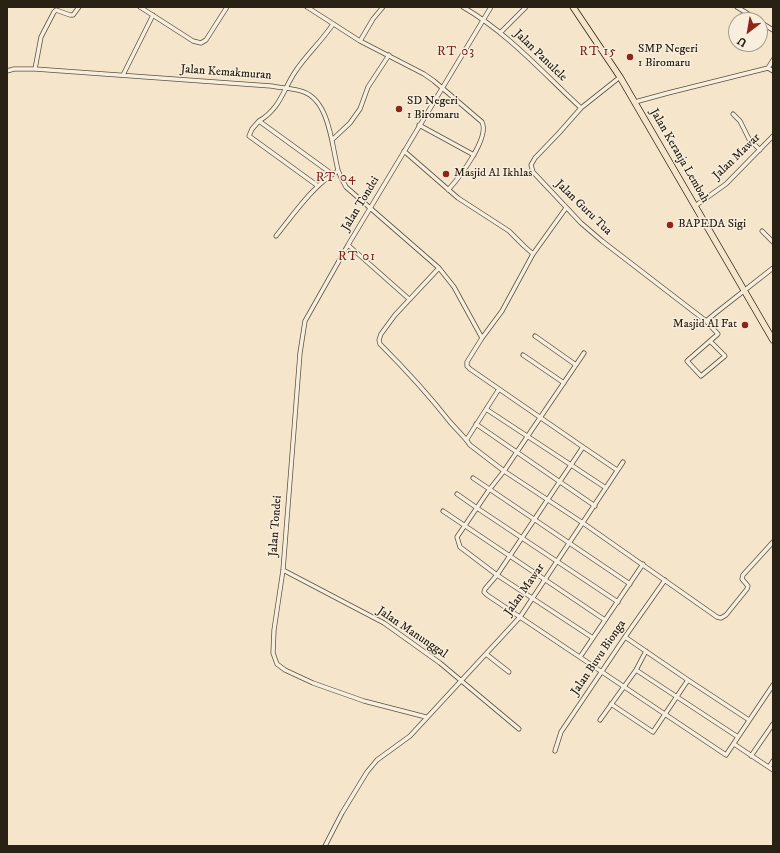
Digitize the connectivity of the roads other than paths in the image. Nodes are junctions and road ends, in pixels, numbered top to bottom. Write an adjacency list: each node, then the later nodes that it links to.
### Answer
1 (79, 7): 9 (street)
2 (140, 7): 11 (street)
3 (227, 7): 11 (street)
4 (307, 7): 13 (street)
5 (383, 7): 15 (street)
6 (463, 7): 12 (street, Jalan Panulele)
7 (492, 7): 12 (street, Jalan Tondei)
8 (526, 7): 14 (street)
9 (55, 8): 19 (street)
10 (572, 8): 23 (main road, Jalan Keranja Lembah)
11 (153, 15): 22 (street)
12 (484, 20): 14 (street, Jalan Panulele); 24 (street, Jalan Tondei)
13 (333, 24): 15 (street); 25 (street)
14 (501, 32): 27 (street, Jalan Panulele)
15 (360, 41): 16 (street)
16 (389, 55): 24 (street); 32 (street)
17 (773, 60): 18 (street)
18 (768, 68): 21 (street); 26 (street)
19 (35, 69): 20 (street, Jalan Kemakmuran); 22 (street, Jalan Kemakmuran)
20 (7, 71)
21 (773, 71)
22 (123, 75): 25 (street, Jalan Kemakmuran)
23 (620, 77): 26 (main road, Jalan Keranja Lembah); 27 (street, Jalan Guru Tua)
24 (442, 87): 30 (street, Jalan Tondei); 35 (street)
25 (287, 88): 29 (street); 32 (street, Jalan Kemakmuran)
26 (635, 102): 40 (main road, Jalan Keranja Lembah)
27 (580, 108): 42 (street, Jalan Guru Tua)
28 (733, 114): 33 (street)
29 (259, 121): 37 (street); 38 (street)
30 (419, 125): 34 (street, Jalan Tondei); 35 (street)
31 (773, 136): 33 (street, Jalan Mawar)
32 (333, 139): 36 (street, Jalan Kemakmuran)
33 (760, 150): 40 (street, Jalan Mawar)
34 (404, 151): 39 (street); 41 (street, Jalan Tondei)
35 (474, 155): 39 (street)
36 (338, 171): 37 (street); 41 (street, Jalan Kemakmuran)
37 (332, 174): 38 (street)
38 (318, 186): 44 (street)
39 (448, 190): 47 (street)
40 (695, 206): 50 (main road, Jalan Keranja Lembah)
41 (371, 208): 46 (street, Jalan Tondei); 48 (street, Jalan Kemakmuran)
42 (566, 208): 47 (street); 52 (street, Jalan Guru Tua)
43 (762, 231): 45 (street)
44 (276, 236)
45 (773, 242)
46 (348, 245): 51 (street); 91 (street, Jalan Tondei)
47 (533, 254): 54 (street)
48 (439, 268): 51 (street); 54 (street, Jalan Kemakmuran)
49 (773, 268): 50 (street)
50 (744, 290): 52 (street); 55 (main road, Jalan Keranja Lembah)
51 (409, 299): 66 (street)
52 (706, 322): 56 (street, Jalan Guru Tua)
53 (535, 336): 59 (street)
54 (482, 338): 61 (street)
55 (773, 340)
56 (710, 341): 56 (street)
57 (584, 353): 59 (street)
58 (523, 355): 60 (street)
59 (576, 365): 60 (street)
60 (564, 383): 63 (street)
61 (499, 389): 62 (street); 63 (street)
62 (486, 409): 64 (street); 65 (street)
63 (540, 418): 65 (street); 67 (street)
64 (476, 424): 66 (street); 68 (street)
65 (528, 436): 68 (street); 70 (street)
66 (467, 439): 72 (street)
67 (583, 447): 70 (street); 71 (street)
68 (516, 452): 72 (street); 74 (street)
69 (623, 462): 71 (street, Jalan Mawar)
70 (571, 466): 74 (street); 75 (street)
71 (617, 470): 75 (street, Jalan Mawar)
72 (504, 471): 76 (street); 78 (street)
73 (473, 478): 76 (street)
74 (559, 482): 78 (street); 79 (street)
75 (606, 488): 79 (street, Jalan Mawar)
76 (489, 490): 80 (street); 82 (street)
77 (457, 494): 80 (street)
78 (548, 499): 82 (street); 83 (street)
79 (595, 506): 83 (street, Jalan Mawar)
80 (477, 508): 84 (street); 85 (street)
81 (443, 511): 84 (street)
82 (534, 520): 85 (street); 87 (street)
83 (583, 523): 87 (street, Jalan Mawar); 90 (street)
84 (464, 526): 88 (street); 92 (street)
85 (521, 538): 88 (street); 89 (street)
86 (773, 542): 93 (street)
87 (570, 544): 89 (street, Jalan Mawar); 95 (street)
88 (509, 556): 92 (street); 94 (street)
89 (557, 562): 94 (street, Jalan Mawar); 97 (street)
90 (643, 564): 93 (street); 95 (street)
91 (283, 570): 109 (street, Jalan Manunggal); 115 (street, Jalan Tondei)
92 (497, 575): 96 (street); 98 (street)
93 (665, 580): 100 (street, Jalan Buvu Bionga)
94 (544, 581): 96 (street, Jalan Mawar); 99 (street)
95 (630, 584): 97 (street)
96 (533, 598): 98 (street, Jalan Mawar); 101 (street)
97 (618, 602): 99 (street)
98 (520, 617): 103 (street, Jalan Mawar); 104 (street)
99 (605, 620): 101 (street)
100 (625, 637): 102 (street); 107 (street, Jalan Buvu Bionga)
101 (593, 638): 104 (street)
102 (646, 652): 105 (street); 108 (street)
103 (486, 654): 106 (street); 109 (street, Jalan Mawar)
104 (580, 657): 107 (street)
105 (636, 670): 111 (street); 112 (street)
106 (509, 672)
107 (602, 672): 111 (street); 122 (street, Jalan Buvu Bionga)
108 (688, 680): 112 (street); 117 (street)
109 (461, 681): 115 (street, Jalan Mawar); 119 (street, Jalan Manunggal)
110 (773, 685): 117 (street)
111 (623, 686): 113 (street); 114 (street)
112 (677, 696): 114 (street); 120 (street)
113 (611, 704): 114 (street); 116 (street)
114 (664, 715): 121 (street)
115 (426, 717): 127 (street, Jalan Mawar)
116 (600, 720)
117 (749, 720): 120 (street)
118 (773, 724): 123 (street)
119 (519, 729)
120 (738, 737): 121 (street)
121 (734, 744): 123 (street)
122 (555, 751)
123 (751, 756): 125 (street)
124 (773, 761): 125 (street)
125 (769, 767): 126 (street)
126 (773, 770)
127 (325, 846)

